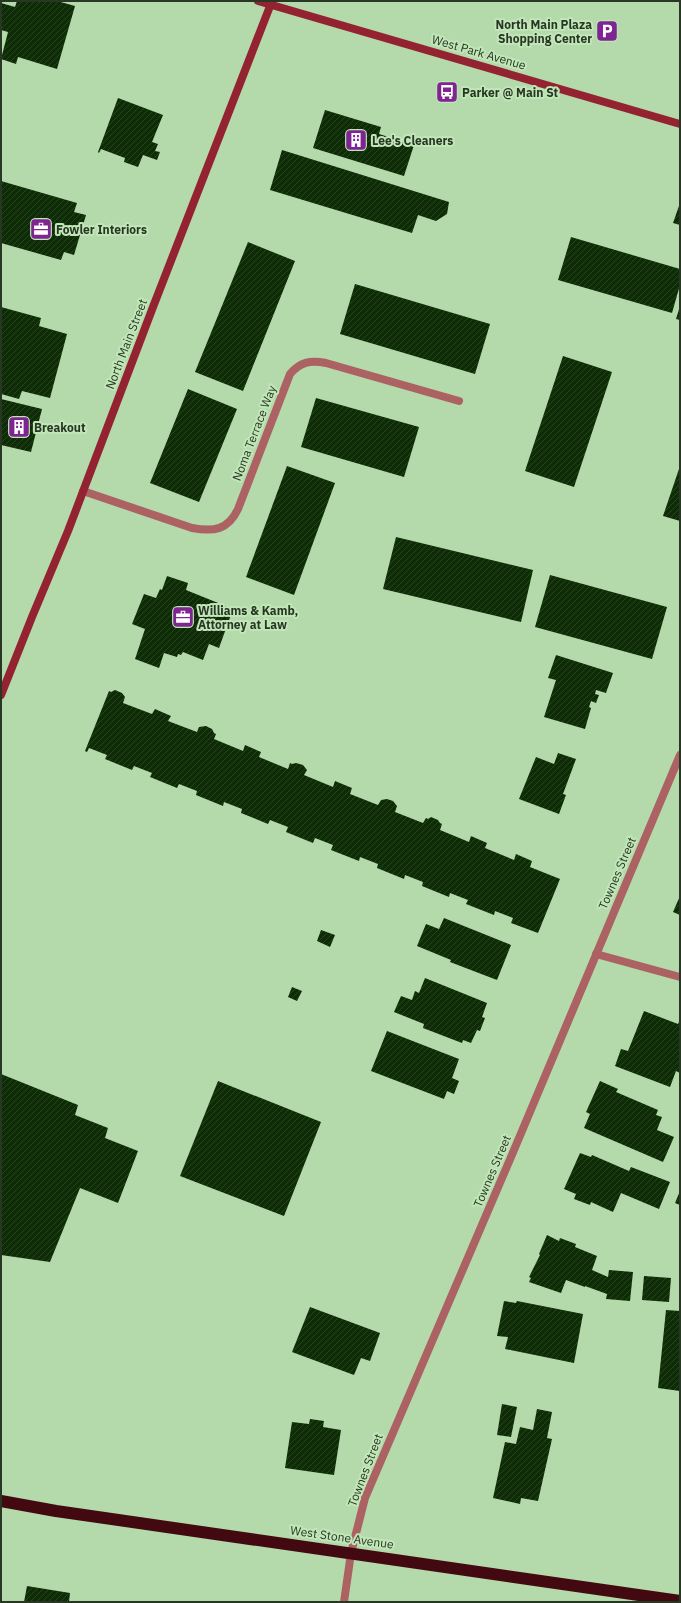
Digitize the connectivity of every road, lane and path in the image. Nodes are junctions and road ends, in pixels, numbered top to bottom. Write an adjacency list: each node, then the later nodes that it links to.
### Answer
1 (258, 1): 2 (street, West Park Avenue)
2 (271, 3): 3 (street, West Park Avenue); 5 (street, North Main Street)
3 (680, 124)
4 (459, 401): 5 (street, Noma Terrace Way)
5 (83, 491): 6 (street, North Main Street)
6 (1, 695)
7 (680, 756): 8 (street, Townes Street)
8 (596, 954): 9 (street); 11 (street, Townes Street)
9 (680, 977)
10 (1, 1501): 11 (highway, West Stone Avenue)
11 (351, 1552): 12 (highway, West Stone Avenue); 13 (street, Townes Street)
12 (680, 1601)
13 (344, 1602)

